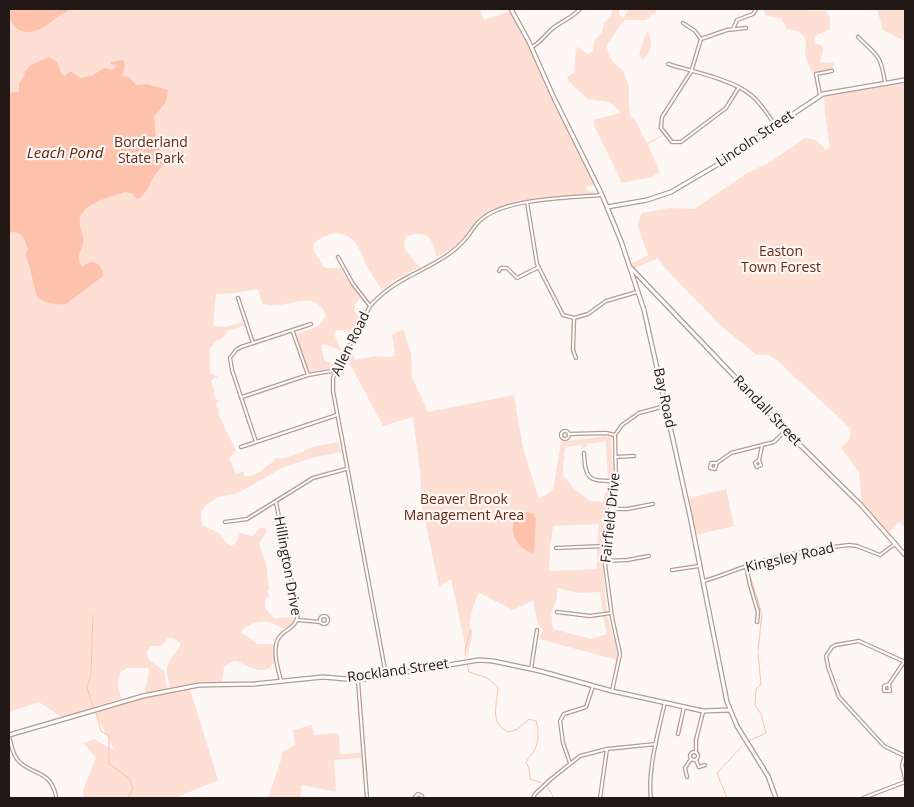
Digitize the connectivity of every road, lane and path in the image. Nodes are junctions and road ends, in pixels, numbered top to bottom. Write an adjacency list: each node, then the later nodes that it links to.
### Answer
1 (512, 9): 9 (street, Bay Road)
2 (580, 9): 9 (street)
3 (756, 9): 6 (street)
4 (683, 23): 8 (street)
5 (746, 28): 6 (street)
6 (733, 29): 8 (street)
7 (858, 37): 14 (street)
8 (701, 40): 12 (street)
9 (532, 47): 18 (street, Bay Road)
10 (668, 64): 12 (street)
11 (832, 70): 16 (street)
12 (691, 72): 15 (street); 15 (street)
13 (905, 80): 14 (street, Lincoln Street)
14 (885, 83): 16 (street, Lincoln Street)
15 (739, 88): 17 (street)
16 (820, 95): 17 (street, Lincoln Street)
17 (775, 126): 20 (street, Lincoln Street)
18 (602, 195): 19 (street, Allen Road); 20 (street, Bay Road)
19 (527, 202): 22 (street); 27 (street, Allen Road)
20 (608, 207): 23 (street, Bay Road)
21 (338, 257): 27 (street)
22 (539, 267): 24 (street); 28 (street)
23 (630, 267): 25 (street, Bay Road); 38 (street, Randall Street)
24 (499, 271)
25 (638, 292): 28 (street); 36 (street, Bay Road)
26 (238, 298): 31 (street)
27 (370, 306): 33 (street, Allen Road)
28 (574, 318): 32 (street)
29 (311, 324): 30 (street)
30 (293, 331): 31 (street); 34 (street)
31 (253, 344): 35 (street)
32 (576, 358)
33 (337, 370): 34 (street); 37 (street, Allen Road)
34 (308, 375): 35 (street)
35 (242, 397): 41 (street)
36 (665, 406): 40 (street); 61 (street, Bay Road)
37 (337, 415): 41 (street); 49 (street, Allen Road)
38 (786, 430): 42 (street); 55 (street, Randall Street)
39 (568, 434): 40 (street)
40 (615, 435): 46 (street, Fairfield Drive)
41 (256, 442): 43 (street)
42 (762, 446): 47 (street); 48 (street)
43 (241, 447)
44 (584, 453): 50 (street)
45 (634, 456): 46 (street)
46 (615, 457): 50 (street, Fairfield Drive)
47 (759, 460)
48 (717, 463)
49 (346, 468): 51 (street); 73 (street, Allen Road)
50 (616, 481): 53 (street, Fairfield Drive)
51 (276, 502): 54 (street); 67 (street, Hillington Drive)
52 (653, 504): 53 (street)
53 (610, 509): 56 (street, Fairfield Drive)
54 (225, 522)
55 (895, 544): 58 (street, Randall Street); 62 (street, Kingsley Road)
56 (605, 546): 57 (street); 60 (street, Fairfield Drive)
57 (556, 548)
58 (905, 555)
59 (649, 556): 60 (street)
60 (604, 561): 66 (street, Fairfield Drive)
61 (700, 566): 63 (street); 64 (street, Bay Road)
62 (746, 566): 64 (street, Kingsley Road); 69 (street)
63 (672, 570)
64 (702, 582): 81 (street, Bay Road)
65 (557, 612): 66 (street)
66 (611, 613): 78 (street, Fairfield Drive)
67 (298, 620): 68 (street); 75 (street, Hillington Drive)
68 (320, 622)
69 (757, 622)
70 (537, 630): 72 (street)
71 (905, 661): 76 (street); 88 (street)
72 (531, 669): 73 (street, Rockland Street); 77 (street, Rockland Street)
73 (386, 675): 74 (street, Rockland Street)
74 (358, 680): 75 (street, Rockland Street); 96 (street)
75 (280, 681): 84 (street, Rockland Street)
76 (889, 684)
77 (594, 686): 78 (street, Rockland Street); 91 (street)
78 (612, 691): 79 (street, Rockland Street)
79 (665, 702): 80 (street, Rockland Street); 85 (street)
80 (684, 707): 82 (street, Rockland Street); 83 (street)
81 (729, 710): 82 (street, Rockland Street); 102 (street, Bay Road)
82 (704, 711): 87 (street)
83 (678, 734)
84 (9, 735): 95 (street)
85 (656, 744): 86 (street); 101 (street)
86 (607, 749): 91 (street); 100 (street)
87 (696, 751): 89 (street); 90 (street)
88 (905, 756): 94 (street)
89 (691, 759): 90 (street); 93 (street)
90 (696, 760): 92 (street)
91 (570, 763): 99 (street)
92 (705, 765)
93 (687, 777)
94 (905, 781): 103 (street)
95 (57, 798)
96 (367, 798)
97 (414, 798): 98 (street)
98 (422, 798)
99 (533, 798)
100 (600, 798)
101 (651, 798)
102 (776, 798)
103 (863, 798)

